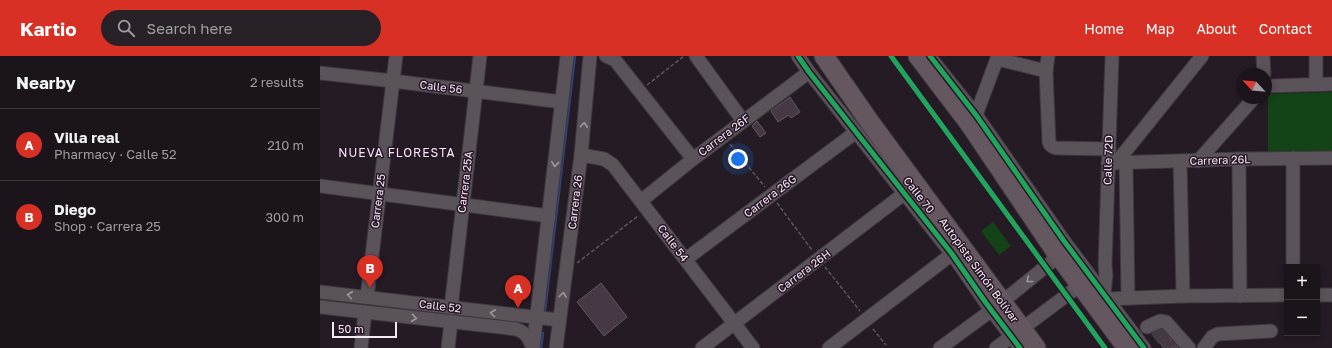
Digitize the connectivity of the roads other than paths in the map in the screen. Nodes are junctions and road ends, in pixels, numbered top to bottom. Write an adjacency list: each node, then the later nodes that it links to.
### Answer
1 (396, 56): 23 (street, Carrera 25)
2 (480, 56): 27 (street, Carrera 25A)
3 (567, 56): 28 (street)
4 (590, 56): 34 (street, Carrera 26, one-way to 4)
5 (606, 56): 37 (street)
6 (696, 56): 31 (street)
7 (798, 56): 21 (street, Calle 70)
8 (824, 56): 43 (highway, Autopista Simón Bolívar)
9 (832, 56): 65 (street)
10 (910, 56): 51 (street)
11 (918, 56): 51 (highway)
12 (930, 56): 30 (street)
13 (1048, 56): 20 (street)
14 (1202, 56): 41 (street)
15 (1263, 56): 19 (street)
16 (1316, 56): 24 (street)
17 (997, 58): 20 (street); 30 (street)
18 (1114, 59): 33 (street, Calle 72D)
19 (1264, 68)
20 (1046, 71): 33 (street)
21 (809, 72): 31 (street, Carrera 26F); 32 (street, Calle 70)
22 (320, 73): 23 (street, Calle 56)
23 (393, 81): 27 (street, Calle 56); 44 (street, Carrera 25)
24 (1316, 84): 25 (street); 26 (street)
25 (1332, 84)
26 (1272, 86)
27 (476, 91): 28 (street, Calle 56); 45 (street, Carrera 25A)
28 (562, 102): 48 (street, one-way to 48)
29 (1249, 104): 39 (street)
30 (976, 115): 51 (street)
31 (743, 121): 37 (street, Carrera 26F)
32 (856, 132): 43 (street, Calle 70); 52 (street, Carrera 26G)
33 (1109, 149): 41 (street, Calle 72D)
34 (581, 155): 46 (street, Calle 54); 70 (street, Carrera 26, one-way to 34)
35 (1293, 158): 36 (street, Carrera 26L); 38 (street, Carrera 26L); 54 (street)
36 (1332, 158)
37 (693, 159): 46 (street, Carrera 26F)
38 (1239, 159): 39 (street, Carrera 26L); 62 (street)
39 (1198, 161): 40 (street, Carrera 26L)
40 (1180, 162): 41 (street, Carrera 26L); 61 (street)
41 (1117, 163): 53 (street, Calle 72D); 64 (street)
42 (320, 186): 44 (street)
43 (910, 188): 47 (highway); 50 (highway, Autopista Simón Bolívar); 72 (street, Carrera 26H)
44 (379, 194): 45 (street); 63 (street, Carrera 25)
45 (463, 205): 48 (street); 67 (street, Carrera 25A)
46 (644, 205): 52 (street, Calle 54)
47 (921, 214): 49 (street, Calle 70)
48 (549, 216): 69 (street)
49 (936, 234): 50 (highway)
50 (957, 250): 65 (highway, Autopista Simón Bolívar); 82 (street)
51 (1061, 255): 55 (highway); 65 (street, one-way to 65)
52 (686, 259): 72 (street, Calle 54)
53 (1105, 264): 55 (street); 60 (street, Calle 72D)
54 (1293, 264)
55 (1082, 283): 60 (street); 74 (street); 88 (street); 89 (highway)
56 (320, 292): 63 (street, Calle 52, one-way to 56)
57 (1332, 294): 59 (street)
58 (1284, 295): 62 (street)
59 (1320, 295)
60 (1106, 296): 64 (street); 73 (street)
61 (1183, 296): 62 (street); 64 (street)
62 (1240, 296)
63 (367, 297): 67 (street, Calle 52)
64 (1128, 298)
65 (1000, 304): 74 (highway, Autopista Simón Bolívar); 83 (street)
66 (320, 307): 68 (street, Calle 52)
67 (451, 308): 69 (street, Calle 52, one-way to 67)
68 (365, 312): 71 (street, Calle 52, one-way to 71); 76 (street)
69 (537, 318): 70 (street, Calle 52); 78 (street)
70 (559, 320): 79 (street, Carrera 26)
71 (451, 322): 77 (street); 78 (street, Calle 52)
72 (734, 324): 80 (street, Carrera 26H); 81 (street, Calle 54)
73 (1126, 324): 90 (street); 91 (street)
74 (1020, 330): 84 (street); 85 (street); 86 (highway, Autopista Simón Bolívar); 87 (street)
75 (1271, 330): 92 (street)
76 (361, 348)
77 (448, 348)
78 (533, 348)
79 (556, 348)
80 (702, 348)
81 (753, 348)
82 (829, 348)
83 (940, 348)
84 (996, 348)
85 (1020, 348)
86 (1036, 348)
87 (1045, 348)
88 (1118, 348)
89 (1127, 348)
90 (1144, 348)
91 (1189, 348)
92 (1204, 348)

